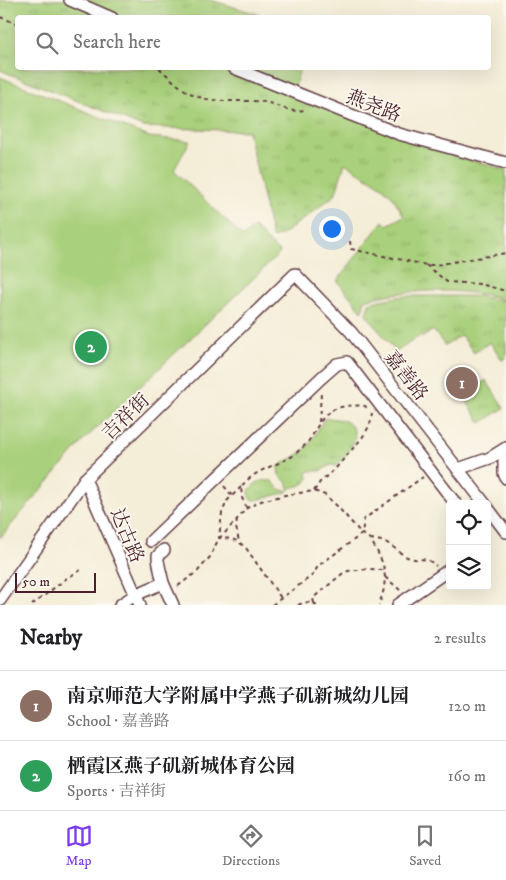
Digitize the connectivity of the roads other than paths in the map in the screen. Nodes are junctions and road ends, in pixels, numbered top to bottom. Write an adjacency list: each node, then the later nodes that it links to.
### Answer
1 (70, 0): 2 (street)
2 (105, 15)
3 (239, 70): 4 (street, 燕尧路)
4 (506, 162)
5 (295, 274): 8 (street, 嘉善路); 10 (street, 吉祥街)
6 (506, 448): 8 (street)
7 (506, 460): 9 (street)
8 (458, 469): 12 (street, 嘉善路)
9 (506, 478)
10 (85, 479): 19 (street, 吉祥街); 20 (street, 达古路)
11 (453, 500): 15 (street)
12 (482, 500)
13 (491, 512): 14 (street)
14 (506, 532)
15 (151, 541)
16 (164, 550): 18 (street)
17 (446, 572): 21 (street)
18 (165, 588): 20 (street); 23 (street)
19 (0, 600)
20 (138, 600): 22 (street)
21 (405, 601)
22 (120, 605)
23 (173, 605)

